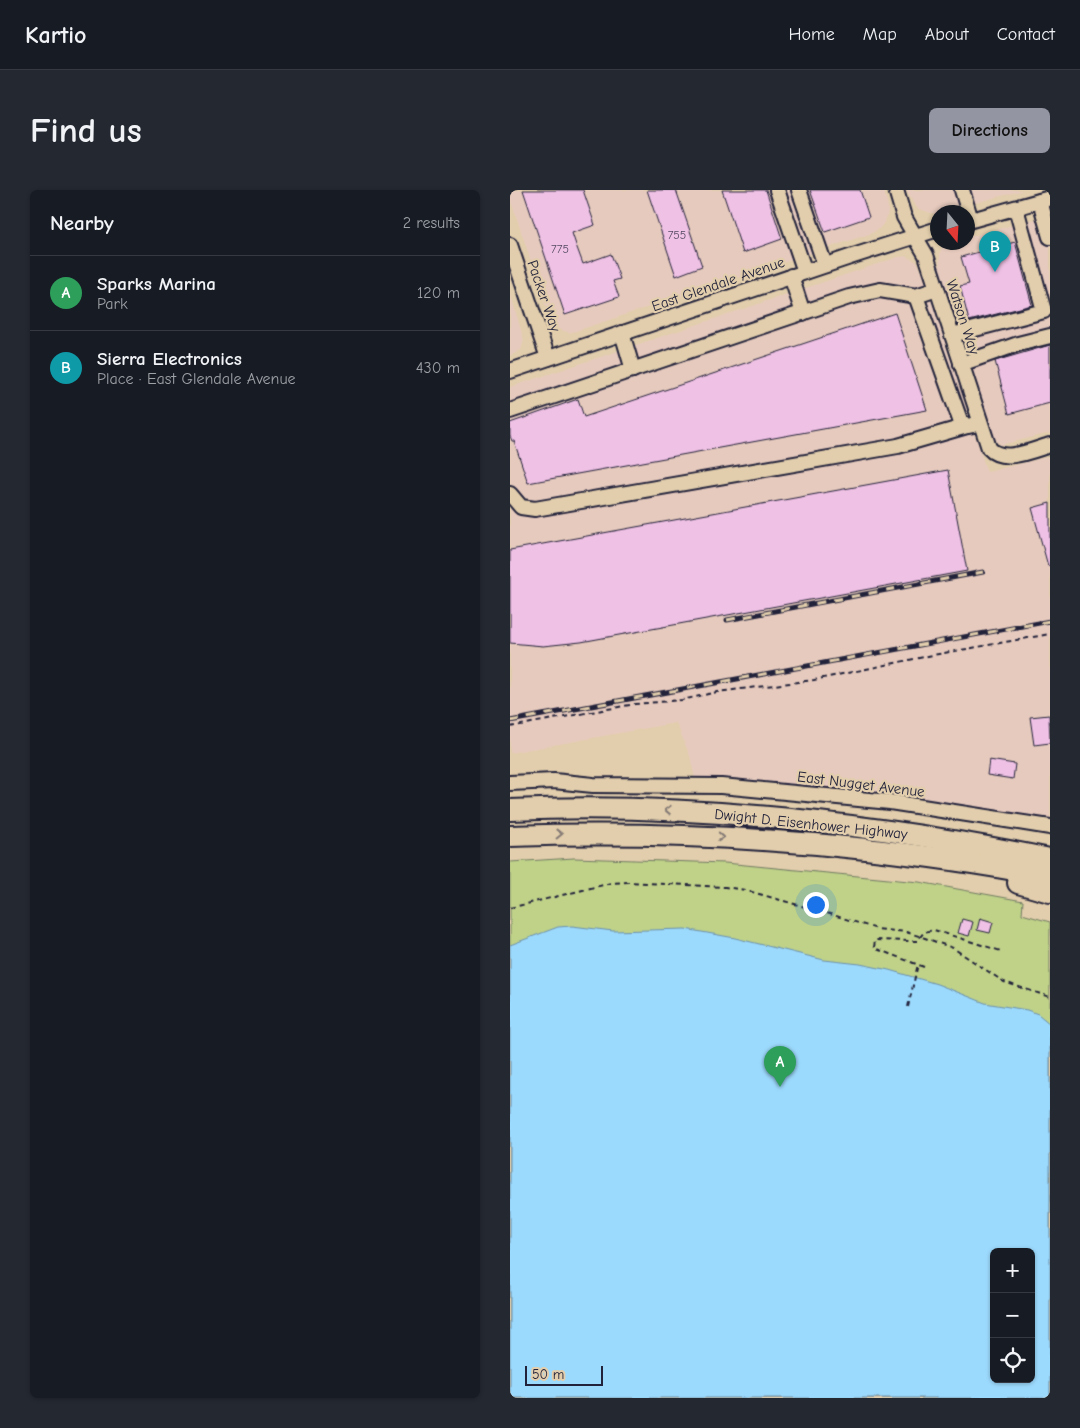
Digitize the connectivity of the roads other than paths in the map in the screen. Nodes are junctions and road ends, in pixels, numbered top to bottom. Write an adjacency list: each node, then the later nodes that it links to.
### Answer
1 (777, 190): 13 (street)
2 (799, 190): 9 (street)
3 (896, 190): 11 (street, Watson Way)
4 (962, 190): 6 (street)
5 (1045, 200): 7 (street); 12 (street)
6 (966, 205)
7 (1016, 208): 8 (street); 22 (street)
8 (975, 218)
9 (813, 230): 13 (street); 15 (street)
10 (930, 232): 11 (street, East Glendale Avenue)
11 (915, 236): 15 (street, East Glendale Avenue); 18 (street, Watson Way)
12 (1050, 237)
13 (793, 238): 16 (street)
14 (511, 250): 24 (street, Packer Way)
15 (826, 265): 16 (street, East Glendale Avenue)
16 (805, 272): 17 (street, East Glendale Avenue)
17 (791, 276): 20 (street); 21 (street, East Glendale Avenue)
18 (937, 289): 19 (street); 22 (street, Watson Way)
19 (916, 296): 20 (street); 30 (street)
20 (803, 313): 26 (street)
21 (622, 333): 24 (street, East Glendale Avenue); 26 (street)
22 (952, 335): 25 (street, Watson Way)
23 (1050, 336): 25 (street)
24 (548, 358): 27 (street, East Glendale Avenue)
25 (961, 364): 29 (street, Watson Way)
26 (633, 370): 28 (street)
27 (510, 371)
28 (510, 411)
29 (981, 424): 30 (street); 31 (street, Watson Way)
30 (966, 426): 32 (street)
31 (1050, 445)
32 (510, 494)
33 (659, 773): 35 (street)
34 (510, 783): 35 (street, East Nugget Avenue)
35 (667, 785): 38 (street, East Nugget Avenue)
36 (510, 810): 37 (highway, Dwight D. Eisenhower Highway, one-way to 36)
37 (787, 818): 41 (highway); 42 (highway, Dwight D. Eisenhower Highway)
38 (1050, 827)
39 (510, 836): 40 (highway, Dwight D. Eisenhower Highway, one-way to 40)
40 (818, 844): 43 (highway, Dwight D. Eisenhower Highway); 44 (highway)
41 (1050, 849)
42 (1050, 859)
43 (1050, 877)
44 (1050, 892)

